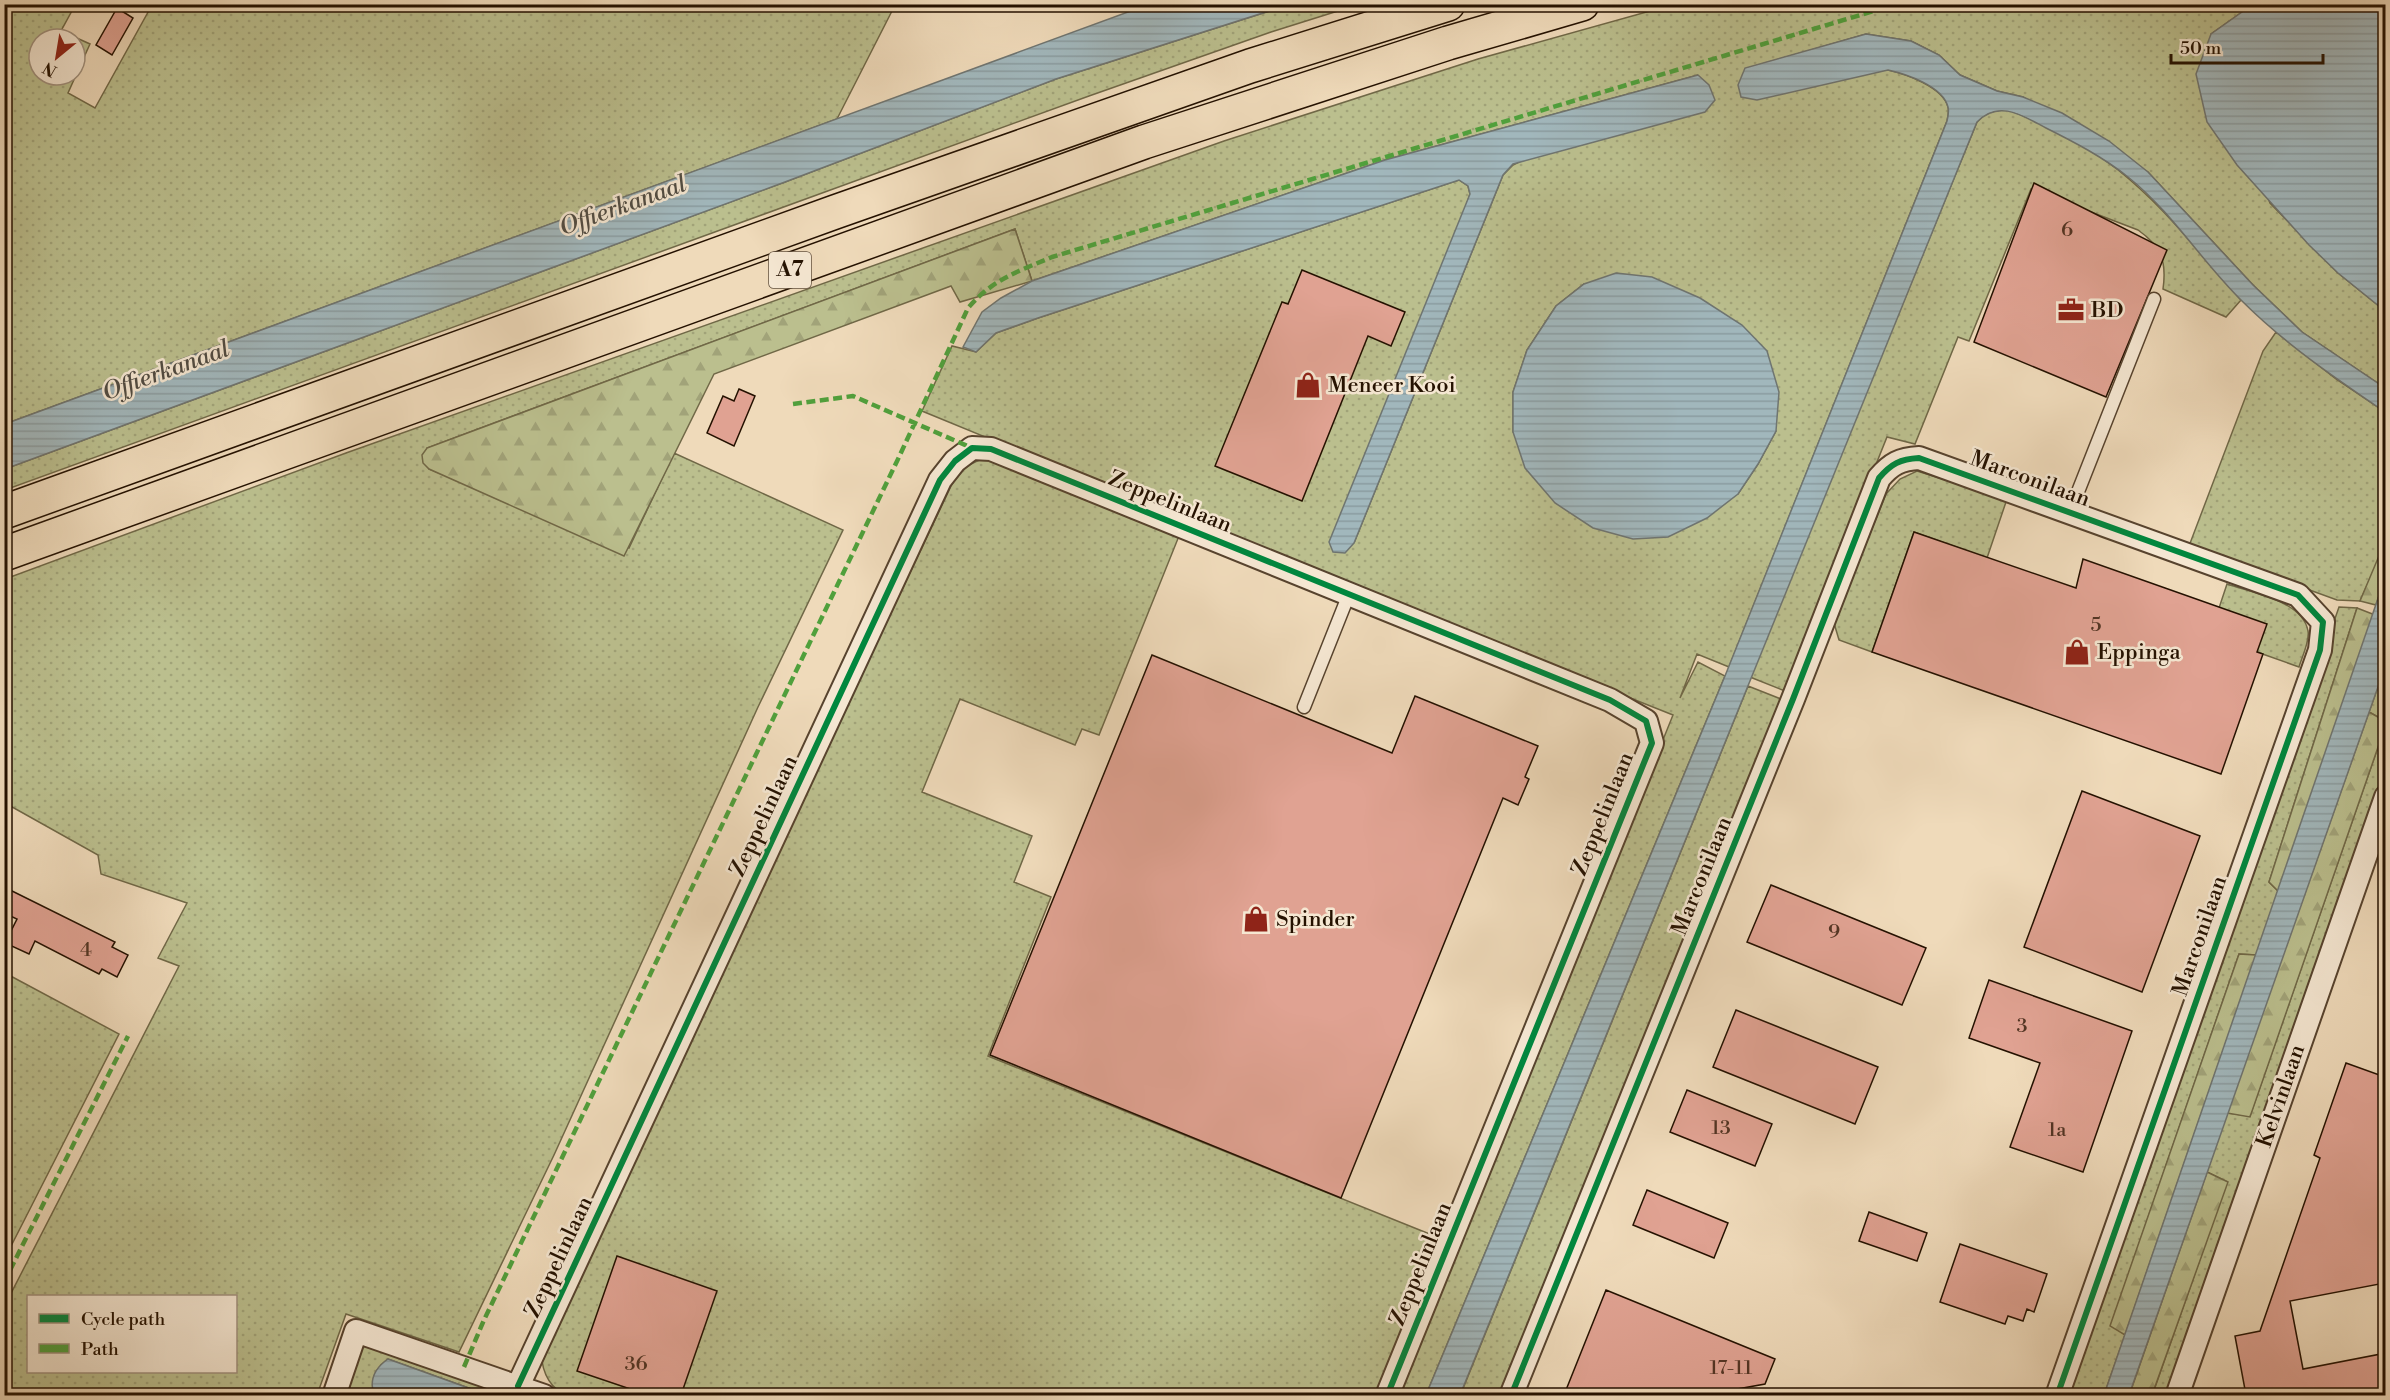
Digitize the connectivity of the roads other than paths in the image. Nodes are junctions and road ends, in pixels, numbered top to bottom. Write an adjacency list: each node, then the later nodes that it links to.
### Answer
1 (1448, 4): 4 (highway, A7)
2 (1582, 4): 6 (highway, A7)
3 (2154, 299): 5 (lane)
4 (4, 512)
5 (2070, 512): 14 (street, Marconilaan); 15 (street, Marconilaan)
6 (4, 554)
7 (1349, 594): 8 (lane); 10 (street, Zeppelinlaan); 13 (street, Zeppelinlaan)
8 (1304, 707)
9 (2385, 797): 16 (street, Kelvinlaan)
10 (518, 1386): 11 (street); 12 (street)
11 (334, 1395)
12 (544, 1395)
13 (1387, 1395)
14 (1511, 1395)
15 (2057, 1395)
16 (2177, 1395)

